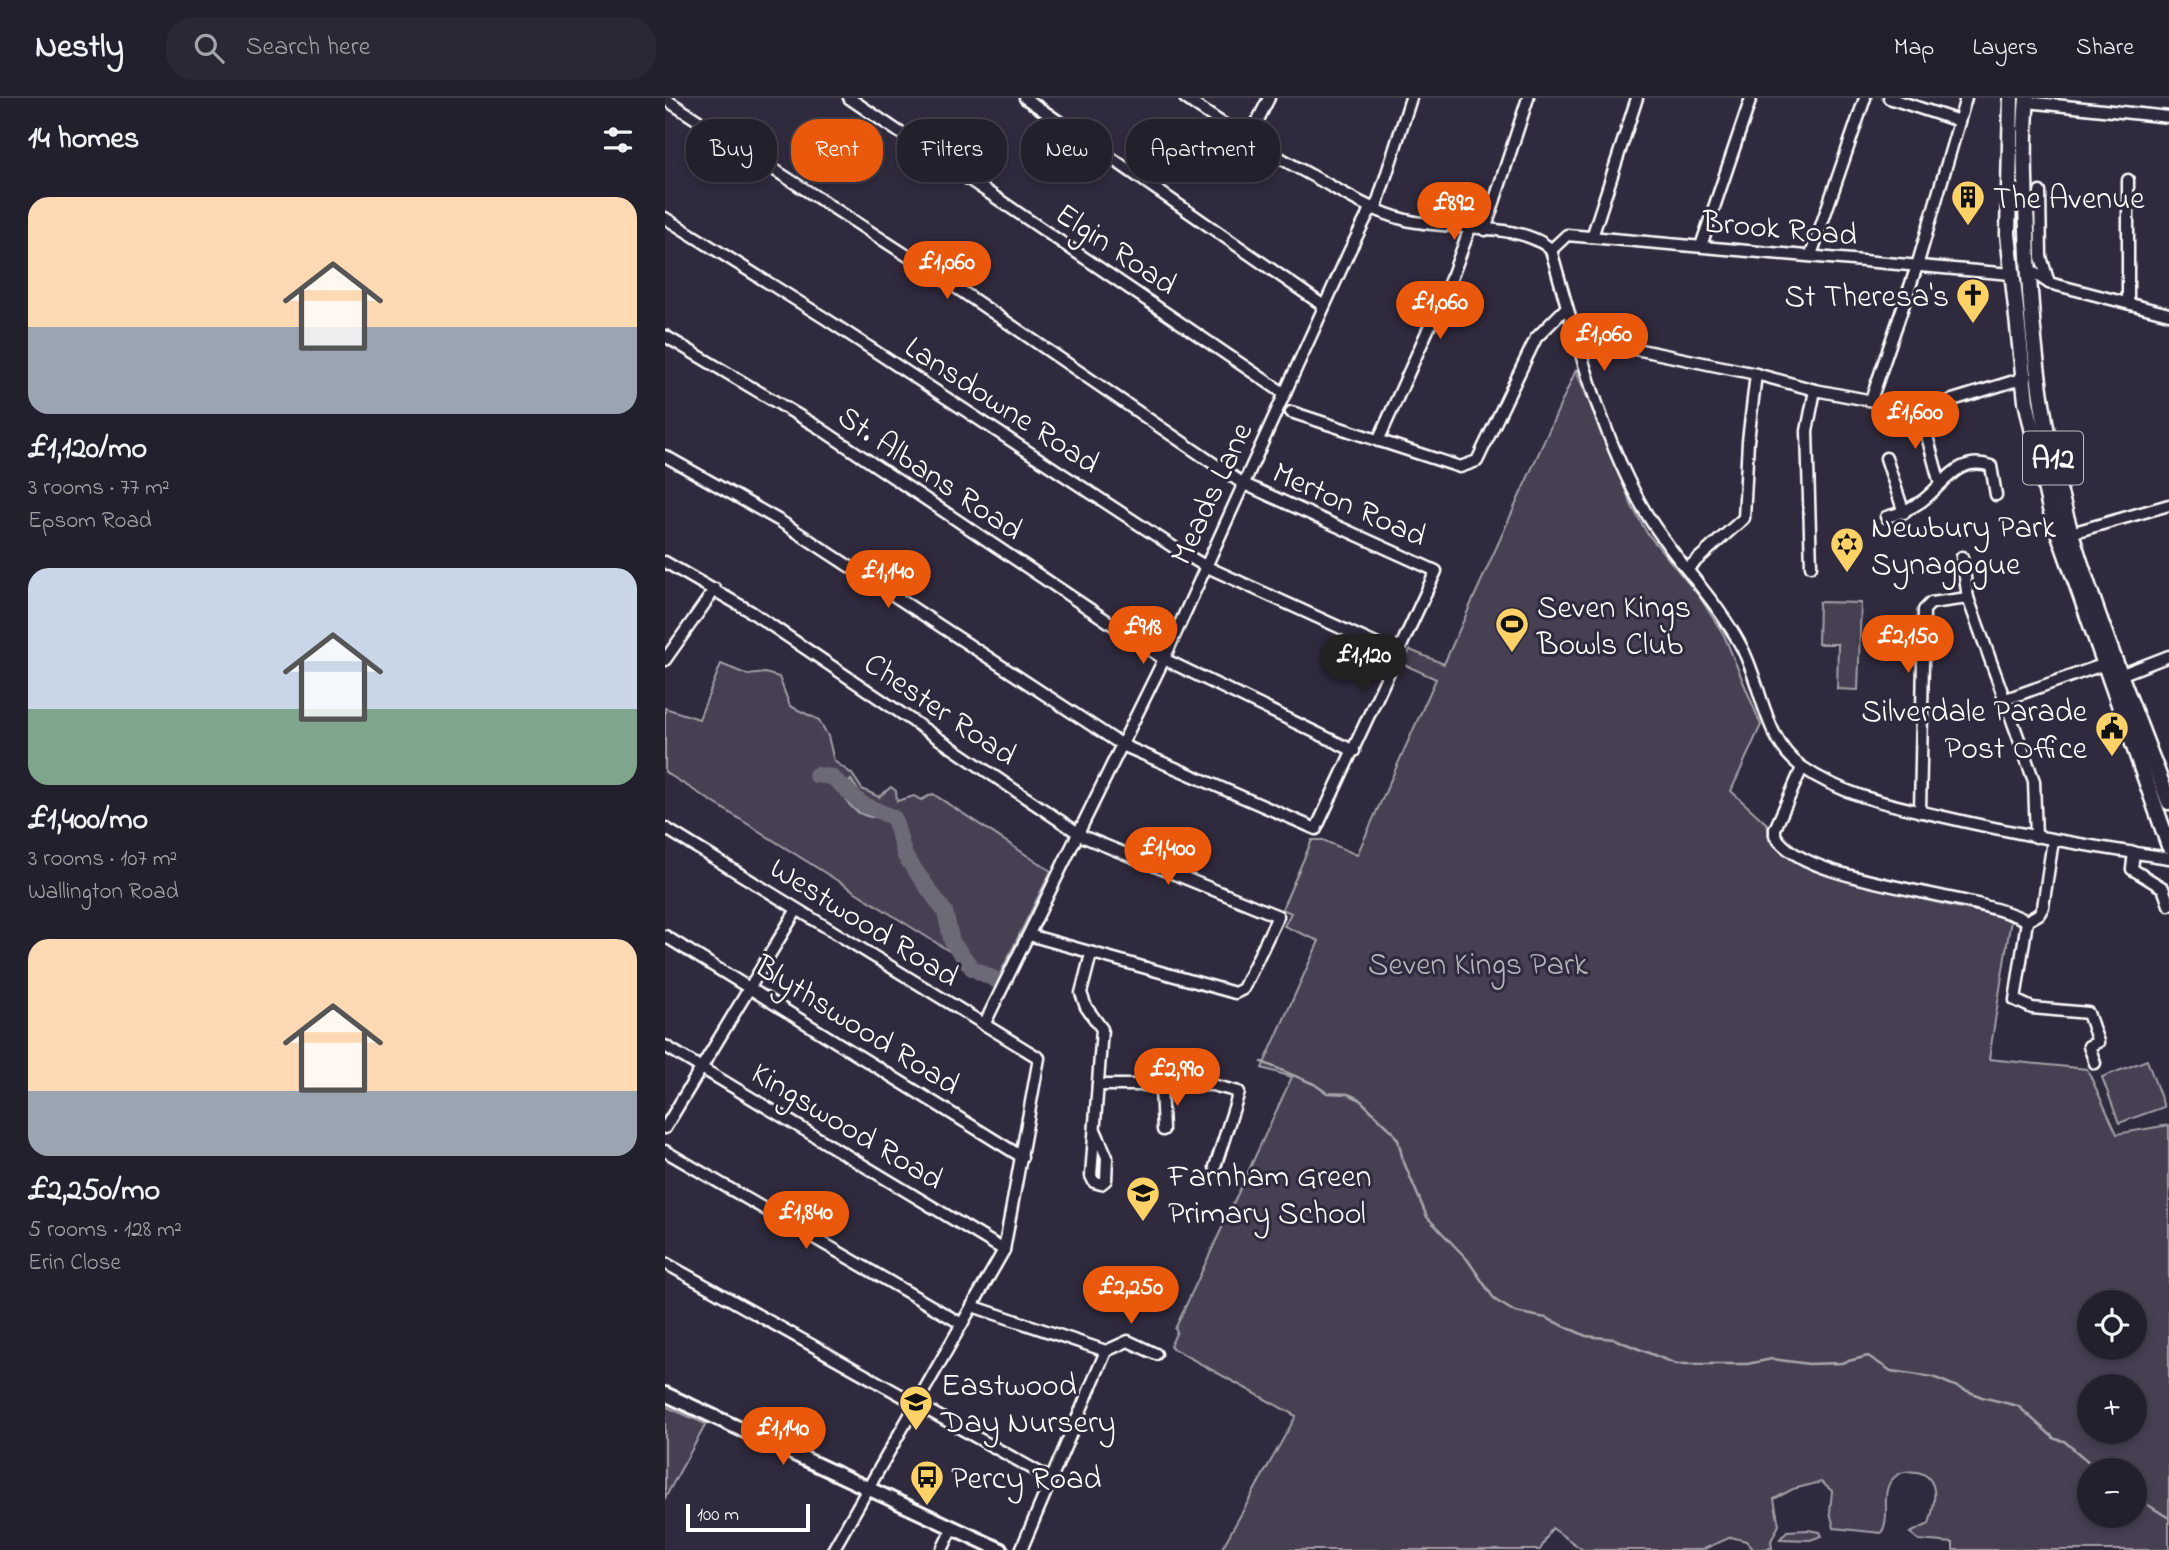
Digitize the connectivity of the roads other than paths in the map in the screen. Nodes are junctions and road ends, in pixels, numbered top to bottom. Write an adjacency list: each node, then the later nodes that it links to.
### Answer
1 (849, 98): 44 (street, Elgin Road)
2 (1025, 98): 36 (street)
3 (1185, 98): 16 (street)
4 (1269, 98): 17 (street)
5 (1411, 98): 22 (street, Meads Lane)
6 (1528, 98): 25 (street)
7 (1637, 98): 26 (street)
8 (1751, 98): 27 (street)
9 (1865, 98): 29 (street)
10 (1889, 98): 18 (street)
11 (1966, 98): 18 (street)
12 (2011, 98): 32 (highway, A12)
13 (665, 99): 51 (street, Merton Road)
14 (2027, 100): 15 (street); 31 (highway, A12)
15 (2169, 117)
16 (1215, 119)
17 (1259, 119)
18 (1959, 121): 30 (street)
19 (1280, 159): 22 (street)
20 (2128, 180): 35 (street)
21 (2041, 192): 33 (street)
22 (1373, 209): 24 (street); 36 (street, Meads Lane)
23 (665, 218): 60 (street, Lansdowne Road)
24 (1470, 228): 25 (street); 48 (street)
25 (1485, 230): 28 (street)
26 (1591, 237): 27 (street, Brook Road); 28 (street, Brook Road)
27 (1701, 246): 29 (street, Brook Road)
28 (1551, 250): 37 (street)
29 (1811, 255): 30 (street, Brook Road)
30 (1917, 267): 32 (street, Brook Road); 45 (street)
31 (2028, 269): 33 (street); 34 (highway, A12)
32 (2011, 274): 42 (highway, A12)
33 (2049, 283): 34 (street); 35 (street)
34 (2029, 295): 57 (highway, A12)
35 (2128, 303): 38 (street)
36 (1324, 306): 44 (street, Meads Lane)
37 (1567, 307): 40 (street); 48 (street)
38 (2169, 314)
39 (665, 336): 67 (street, St. Albans Road)
40 (1578, 337): 41 (street); 62 (street)
41 (1756, 374): 43 (street); 62 (street)
42 (2024, 378): 46 (street); 69 (highway, A12)
43 (1815, 390): 45 (street); 61 (street)
44 (1285, 394): 51 (street, Meads Lane)
45 (1871, 400): 46 (street)
46 (1920, 410): 52 (street)
47 (1291, 412): 48 (street)
48 (1378, 441)
49 (665, 456): 72 (street)
50 (1886, 458): 55 (street)
51 (1242, 483): 60 (street, Meads Lane); 65 (street, Merton Road)
52 (1940, 484): 53 (street); 55 (street)
53 (1996, 495)
54 (2169, 505): 57 (street)
55 (1904, 513): 56 (street)
56 (1886, 517)
57 (2071, 533): 70 (highway, A12)
58 (1962, 557): 64 (street)
59 (665, 562): 63 (street, Chester Road)
60 (1205, 566): 65 (street, Lansdowne Road); 67 (street, Meads Lane)
61 (1811, 566)
62 (1688, 568): 74 (street)
63 (715, 589): 68 (street); 78 (street, Chester Road)
64 (1968, 598): 71 (street); 76 (street)
65 (1400, 655): 73 (street)
66 (2169, 656): 70 (street)
67 (1164, 659): 72 (street, Meads Lane); 73 (street, St. Albans Road)
68 (665, 660)
69 (2105, 664): 71 (street); 81 (highway, A12)
70 (2120, 675): 75 (highway, A12)
71 (2006, 699): 79 (street)
72 (1122, 745): 73 (street); 78 (street, Meads Lane)
73 (1354, 751)
74 (1802, 768): 76 (street); 86 (street)
75 (2169, 802)
76 (1920, 812): 79 (street)
77 (665, 828): 85 (street, Westwood Road)
78 (1079, 833): 87 (street, Meads Lane); 89 (street, Chester Road)
79 (2035, 837): 80 (street)
80 (2053, 840): 82 (street); 86 (street)
81 (2169, 846)
82 (2134, 852): 83 (street); 84 (street)
83 (2169, 858)
84 (2169, 905)
85 (796, 911): 90 (street); 91 (street, Westwood Road)
86 (2027, 921): 93 (street)
87 (1029, 935): 89 (street); 91 (street, Meads Lane)
88 (665, 936): 90 (street, Blythswood Road)
89 (1091, 954): 95 (street)
90 (750, 987): 94 (street); 101 (street, Blythswood Road)
91 (984, 1025): 101 (street, Westwood Road)
92 (665, 1046): 94 (street, Kingswood Road)
93 (2095, 1063)
94 (701, 1067): 97 (street); 103 (street, Kingswood Road)
95 (1098, 1085): 96 (street); 99 (street)
96 (1161, 1087): 98 (street); 102 (street)
97 (665, 1128)
98 (1163, 1130)
99 (1096, 1132)
100 (665, 1151): 106 (street)
101 (1022, 1157): 103 (street)
102 (1215, 1167)
103 (1004, 1250): 105 (street)
104 (665, 1262): 110 (street)
105 (972, 1306): 106 (street); 107 (street)
106 (962, 1324): 110 (street)
107 (1106, 1351): 108 (street); 111 (street)
108 (1156, 1354)
109 (665, 1394): 112 (main road)
110 (916, 1404): 111 (street); 112 (street)
111 (1049, 1478): 117 (street)
112 (866, 1487): 113 (main road); 114 (street)
113 (953, 1527): 115 (street); 116 (main road)
114 (833, 1550)
115 (942, 1550)
116 (1000, 1550)
117 (1021, 1550)

